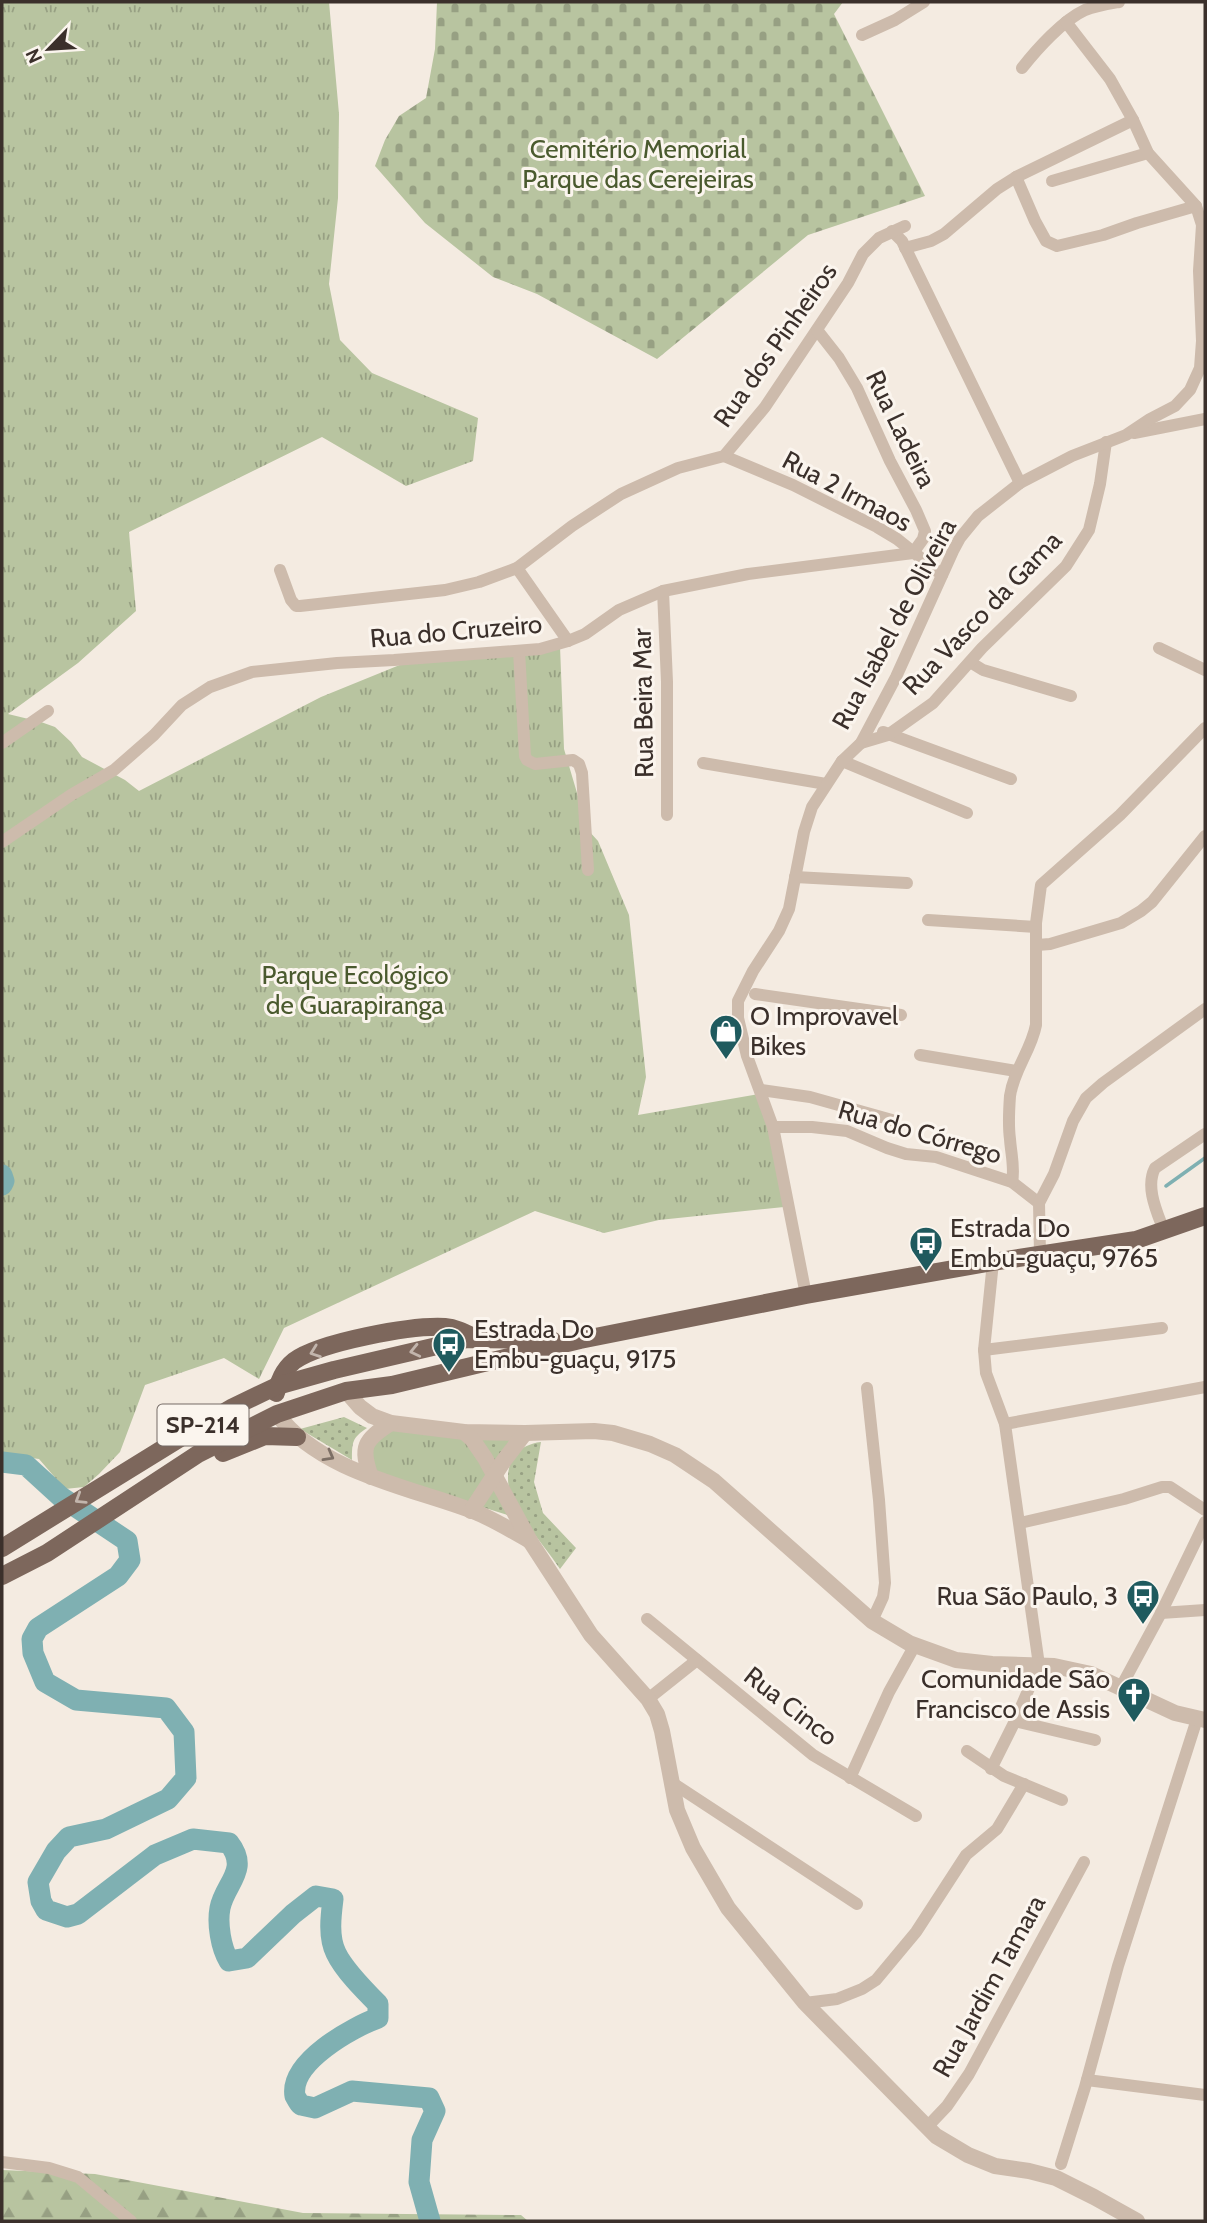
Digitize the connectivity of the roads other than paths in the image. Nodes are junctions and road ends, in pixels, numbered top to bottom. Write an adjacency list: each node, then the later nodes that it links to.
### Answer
1 (924, 2): 4 (street)
2 (1119, 2): 3 (street)
3 (1066, 22): 5 (street); 6 (street)
4 (862, 36)
5 (1022, 68)
6 (1133, 120): 7 (street); 8 (street)
7 (1148, 153): 9 (street); 10 (street)
8 (1016, 177): 10 (street); 12 (street)
9 (1052, 181)
10 (1196, 206): 15 (street, Rua Isabel de Oliveira)
11 (892, 231): 12 (street); 12 (street, Rua dos Pinheiros); 13 (street, Rua dos Pinheiros)
12 (903, 245): 18 (street)
13 (817, 330): 17 (street, Rua dos Pinheiros); 19 (street, Rua Ladeira)
14 (1205, 419): 15 (street)
15 (1126, 435): 16 (street, Rua Isabel de Oliveira)
16 (1106, 442): 18 (street, Rua Isabel de Oliveira); 27 (street, Rua Vasco da Gama)
17 (724, 456): 19 (street, Rua 2 Irmaos); 20 (street, Rua dos Pinheiros)
18 (1020, 483): 22 (street, Rua Isabel de Oliveira)
19 (914, 553): 22 (street, Rua 2 Irmaos); 23 (street, Rua do Cruzeiro)
20 (516, 568): 21 (street, Rua dos Pinheiros); 24 (street)
21 (280, 570)
22 (942, 575): 31 (street, Rua Isabel de Oliveira)
23 (663, 591): 24 (street, Rua do Cruzeiro); 41 (street, Rua Beira Mar)
24 (568, 641): 26 (street, Rua do Cruzeiro)
25 (1158, 648): 28 (street)
26 (519, 651): 43 (street, Rua do Cruzeiro); 44 (street)
27 (971, 662): 29 (street); 33 (street, Rua Vasco da Gama)
28 (1205, 670)
29 (1071, 696)
30 (48, 711): 34 (street)
31 (871, 724): 33 (street); 35 (street, Rua Isabel de Oliveira)
32 (1205, 728): 48 (street)
33 (888, 735): 35 (street, Rua Vasco da Gama); 38 (street)
34 (2, 743)
35 (861, 743): 36 (street, Rua Isabel de Oliveira)
36 (842, 761): 39 (street, Rua Isabel de Oliveira); 40 (street)
37 (703, 763): 39 (street)
38 (1011, 779)
39 (826, 784): 45 (street, Rua Isabel de Oliveira)
40 (967, 813)
41 (667, 814)
42 (1205, 836): 49 (street)
43 (2, 842)
44 (588, 870)
45 (795, 877): 46 (street); 50 (street, Rua Isabel de Oliveira)
46 (907, 883)
47 (928, 920): 48 (street)
48 (1036, 927): 49 (street)
49 (1037, 945): 54 (street)
50 (748, 994): 52 (street); 55 (street, Rua Isabel de Oliveira)
51 (1205, 1009): 60 (street)
52 (901, 1014)
53 (920, 1055): 54 (street)
54 (1016, 1071): 59 (street)
55 (761, 1090): 56 (street); 57 (street, Rua Isabel de Oliveira)
56 (891, 1120)
57 (773, 1127): 59 (street, Rua do Córrego); 65 (street, Rua Isabel de Oliveira)
58 (1205, 1134): 62 (street)
59 (1012, 1182): 60 (street, Rua do Córrego)
60 (1039, 1203): 63 (street)
61 (1205, 1216): 62 (main road, SP-214)
62 (1164, 1231): 63 (main road, SP-214)
63 (1040, 1255): 64 (main road, SP-214)
64 (993, 1262): 65 (main road, SP-214); 69 (street)
65 (806, 1295): 68 (main road, SP-214)
66 (1162, 1328): 69 (street)
67 (475, 1338): 68 (main road, SP-214); 70 (main road, SP-214, one-way to 70); 71 (main road, one-way to 71)
68 (580, 1340): 74 (main road, SP-214)
69 (984, 1350): 77 (street)
70 (334, 1370): 71 (main road, SP-214); 74 (main road)
71 (277, 1386): 75 (main road); 89 (main road, SP-214, one-way to 89)
72 (1205, 1387): 77 (street)
73 (867, 1388): 94 (street)
74 (346, 1391): 75 (main road, SP-214); 76 (street)
75 (277, 1414): 80 (street); 83 (main road, SP-214)
76 (391, 1423): 78 (street); 82 (street)
77 (1005, 1424): 87 (street)
78 (464, 1432): 79 (street); 81 (street)
79 (525, 1433): 81 (street); 94 (street)
80 (297, 1437): 82 (street, one-way to 82); 83 (main road)
81 (495, 1475): 85 (street); 88 (street)
82 (371, 1477): 85 (street)
83 (152, 1484): 90 (main road, SP-214)
84 (1205, 1510): 87 (street)
85 (471, 1511): 88 (street)
86 (1205, 1522): 92 (street)
87 (1020, 1523): 97 (street)
88 (530, 1541): 99 (street)
89 (2, 1548)
90 (2, 1576)
91 (1205, 1610): 92 (street)
92 (1161, 1613): 98 (street)
93 (648, 1619): 96 (street, Rua Cinco)
94 (873, 1621): 95 (street)
95 (915, 1645): 97 (street); 105 (street)
96 (697, 1660): 99 (street); 105 (street, Rua Cinco)
97 (1039, 1665): 98 (street); 100 (street)
98 (1121, 1687): 101 (street)
99 (648, 1699): 106 (street)
100 (1015, 1720): 102 (street); 104 (street)
101 (1201, 1720): 113 (street)
102 (1095, 1740)
103 (967, 1751): 104 (street)
104 (990, 1769): 107 (street)
105 (850, 1779): 109 (street, Rua Cinco)
106 (671, 1782): 111 (street); 112 (street)
107 (1024, 1784): 108 (street); 112 (street)
108 (1062, 1800)
109 (916, 1816)
110 (1084, 1861): 115 (street, Rua Jardim Tamara)
111 (857, 1904)
112 (805, 2003): 115 (street)
113 (1087, 2080): 114 (street); 117 (street)
114 (1205, 2095)
115 (927, 2127): 119 (street)
116 (2, 2162): 118 (street)
117 (1061, 2164)
118 (131, 2221)
119 (1137, 2221)

